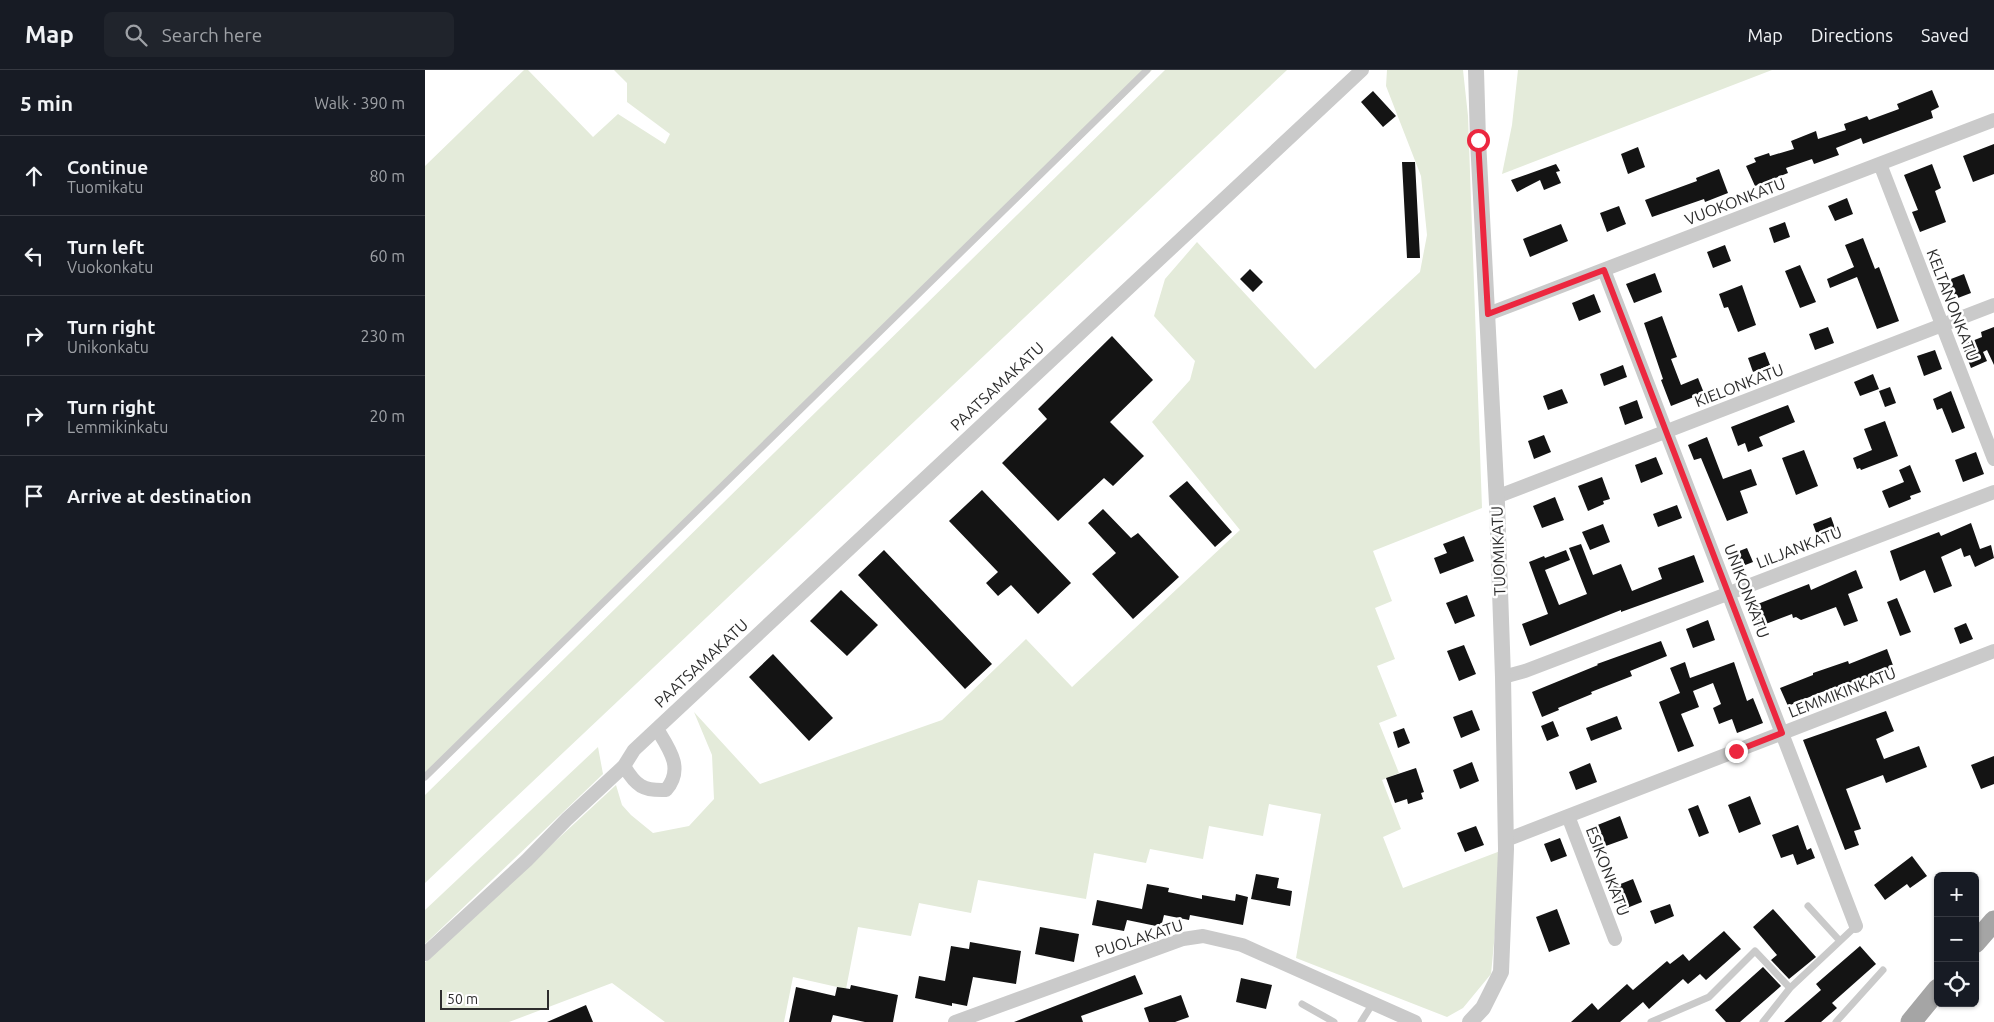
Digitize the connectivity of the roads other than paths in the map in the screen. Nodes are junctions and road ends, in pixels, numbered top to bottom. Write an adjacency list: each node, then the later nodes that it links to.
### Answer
1 (1147, 70): 20 (lane)
2 (1362, 70): 17 (street, PAATSAMAKATU)
3 (1477, 70): 8 (street, TUOMIKATU)
4 (1994, 120): 5 (street, VUOKONKATU)
5 (1880, 164): 6 (street, VUOKONKATU); 9 (street, KELTANONKATU)
6 (1604, 270): 8 (street, VUOKONKATU); 10 (street, UNIKONKATU)
7 (1994, 305): 9 (street, KIELONKATU)
8 (1488, 314): 13 (street, TUOMIKATU)
9 (1942, 325): 10 (street, KIELONKATU); 11 (street, KELTANONKATU)
10 (1666, 432): 13 (street, KIELONKATU); 14 (street, UNIKONKATU)
11 (1994, 459)
12 (1994, 492): 14 (street, LILJANKATU)
13 (1496, 497): 16 (street, TUOMIKATU)
14 (1729, 593): 16 (street, LILJANKATU); 18 (street, UNIKONKATU)
15 (1994, 651): 18 (street, LEMMIKINKATU)
16 (1503, 677): 22 (street, TUOMIKATU)
17 (657, 729): 19 (street, PAATSAMAKATU); 19 (street, PAATSAMAKATU)
18 (1782, 733): 21 (street, LEMMIKINKATU); 25 (street, UNIKONKATU)
19 (623, 766): 29 (street)
20 (425, 777)
21 (1568, 816): 22 (street, LEMMIKINKATU); 27 (street, ESIKONKATU)
22 (1506, 840): 39 (street, TUOMIKATU)
23 (1807, 906): 28 (lane)
24 (1994, 921): 26 (main road)
25 (1856, 926): 28 (lane)
26 (1979, 938)
27 (1615, 939)
28 (1840, 941): 31 (lane)
29 (425, 954)
30 (1883, 970): 42 (lane)
31 (1790, 988): 40 (lane); 41 (lane)
32 (1934, 994): 43 (main road)
33 (1373, 1003): 35 (street, PUOLAKATU); 37 (lane); 38 (street, PUOLAKATU)
34 (1302, 1004): 36 (lane)
35 (955, 1022)
36 (1334, 1022)
37 (1361, 1022)
38 (1415, 1022)
39 (1470, 1022)
40 (1651, 1022)
41 (1763, 1022)
42 (1836, 1022)
43 (1911, 1022)

